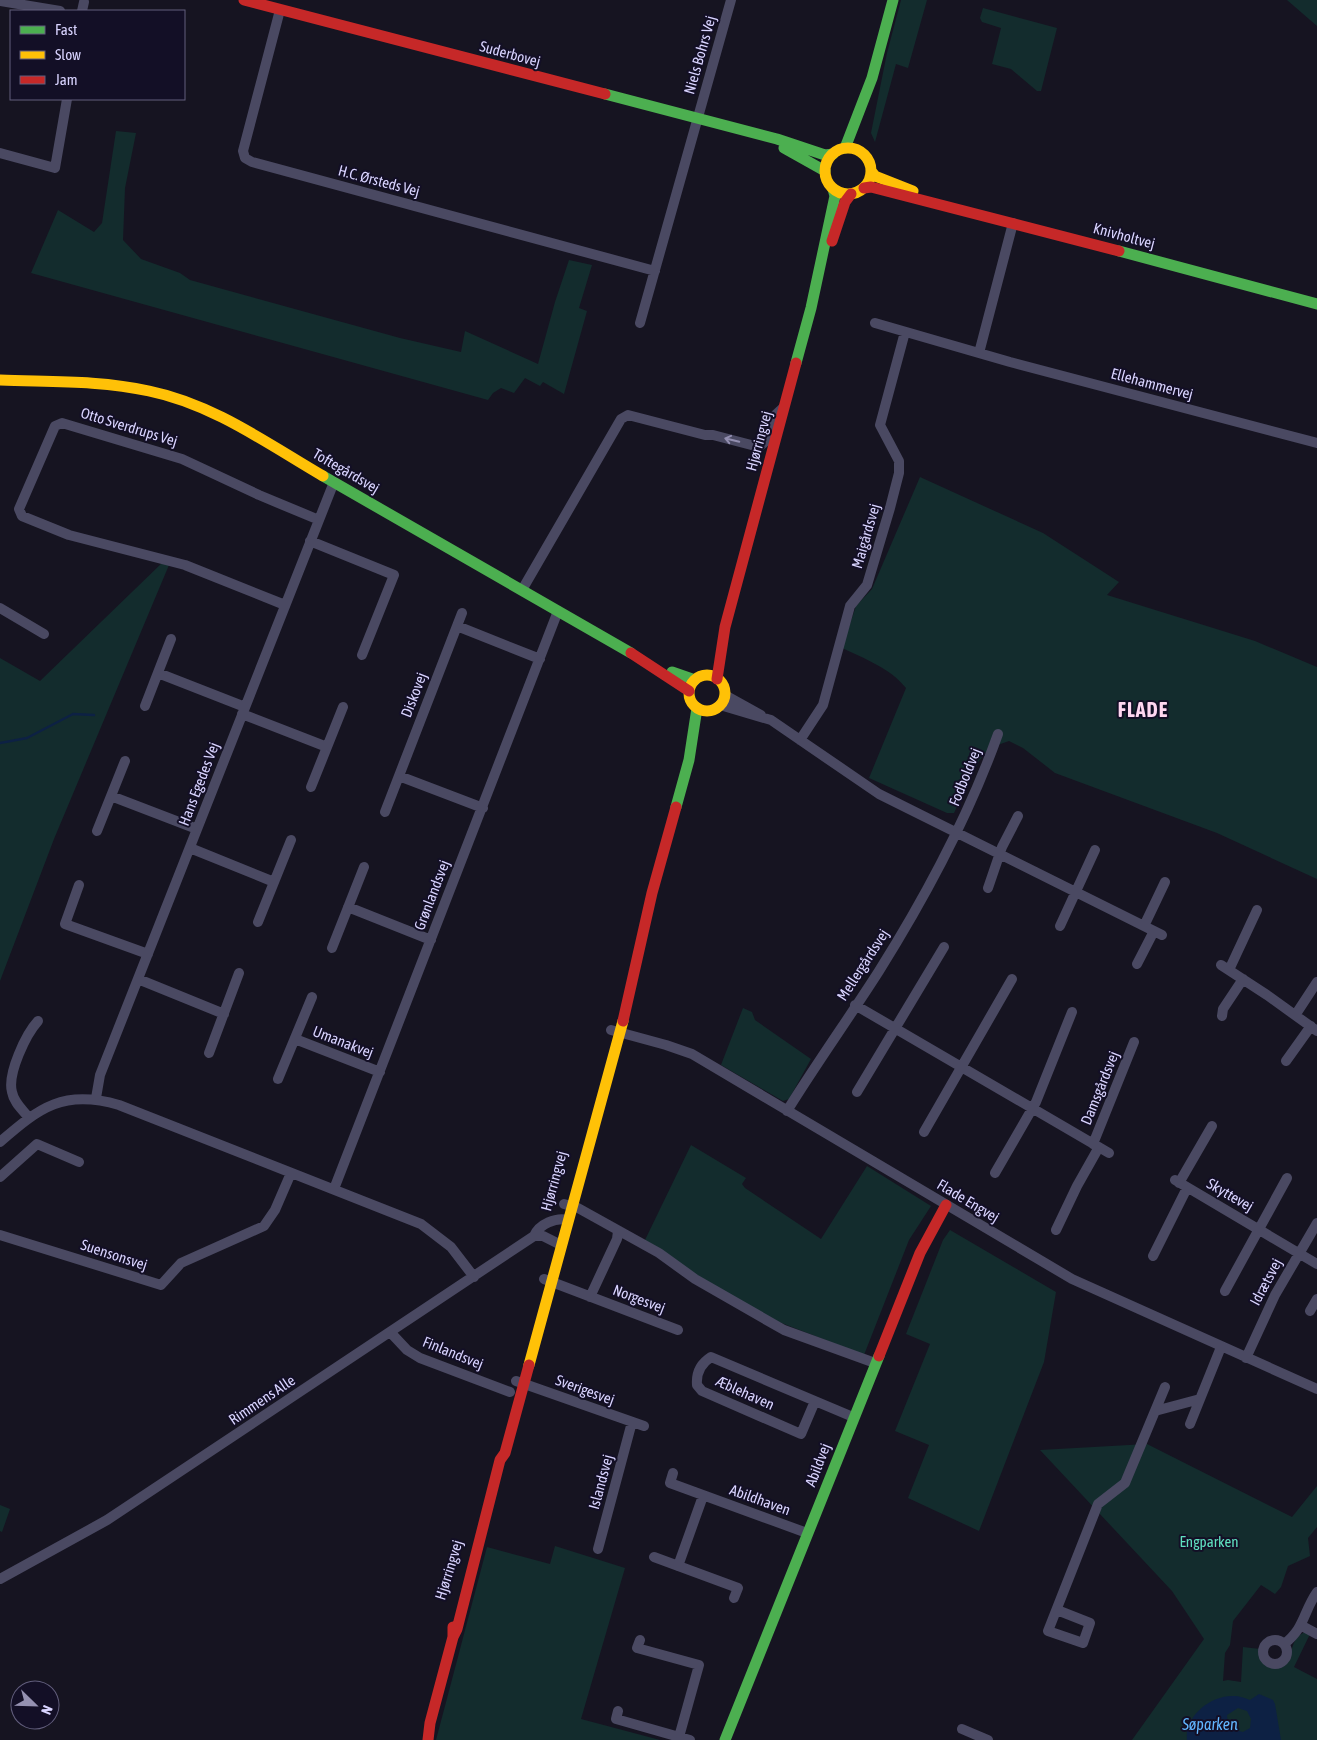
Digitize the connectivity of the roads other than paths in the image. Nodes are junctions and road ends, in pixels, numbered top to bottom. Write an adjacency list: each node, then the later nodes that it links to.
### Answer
1 (244, 0): 6 (street, Suderbovej)
2 (731, 0): 9 (street, Niels Bohrs Vej)
3 (893, 0): 7 (street)
4 (0, 1): 5 (street)
5 (54, 10)
6 (280, 10): 9 (street, Suderbovej); 23 (street, H.C. Ørsteds Vej)
7 (872, 78): 11 (street); 13 (street)
8 (67, 100): 12 (street)
9 (698, 119): 10 (street, Suderbovej); 23 (street)
10 (769, 138): 14 (street, Suderbovej); 15 (street, Suderbovej)
11 (844, 148): 13 (street); 14 (street)
12 (0, 153)
13 (862, 153): 16 (street)
14 (833, 154): 15 (street)
15 (825, 171): 18 (street)
16 (872, 171): 17 (street); 20 (street, Knivholtvej)
17 (864, 188): 19 (street); 20 (street, Knivholtvej)
18 (833, 189): 19 (street); 22 (street, Hjørringvej)
19 (851, 194): 22 (street, Hjørringvej)
20 (924, 199): 21 (street, Knivholtvej)
21 (1013, 224): 24 (street, Knivholtvej); 28 (street)
22 (822, 263): 30 (street, Hjørringvej)
23 (655, 271): 26 (street)
24 (1317, 304)
25 (875, 323): 27 (street, Ellehammervej)
26 (640, 324)
27 (905, 332): 28 (street, Ellehammervej); 57 (street, Maigårdsvej)
28 (979, 352): 31 (street, Ellehammervej)
29 (0, 380): 32 (street, Toftegårdsvej)
30 (783, 408): 35 (street, one-way to 35); 41 (street, Hjørringvej)
31 (1317, 443)
32 (334, 482): 33 (street, Hans Egedes Vej); 35 (street, Toftegårdsvej)
33 (318, 520): 34 (street, Hans Egedes Vej); 36 (street, Otto Sverdrups Vej)
34 (310, 541): 36 (street, Hans Egedes Vej); 44 (street)
35 (522, 590): 38 (street, Toftegårdsvej)
36 (285, 605): 55 (street, Hans Egedes Vej)
37 (0, 608): 42 (street)
38 (558, 611): 45 (street, Grønlandsvej); 46 (street, Toftegårdsvej)
39 (462, 613): 40 (street, Diskovej)
40 (457, 626): 45 (street); 61 (street, Diskovej)
41 (725, 627): 48 (street, Hjørringvej); 49 (street, Hjørringvej)
42 (44, 634)
43 (171, 639): 47 (street)
44 (362, 655)
45 (540, 659): 64 (street, Grønlandsvej)
46 (652, 665): 48 (street, Toftegårdsvej); 50 (street, Toftegårdsvej)
47 (158, 673): 52 (street); 55 (street)
48 (699, 678): 49 (street); 50 (street)
49 (718, 678): 51 (street)
50 (689, 691): 54 (street)
51 (718, 703): 54 (street); 57 (street); 59 (street, Hjørringvej)
52 (145, 706)
53 (343, 707): 58 (street)
54 (697, 708): 59 (street, Hjørringvej)
55 (244, 710): 58 (street); 67 (street, Hans Egedes Vej)
56 (998, 734): 69 (street, Fodboldvej)
57 (800, 740): 69 (street)
58 (327, 747): 62 (street)
59 (688, 760): 104 (street, Hjørringvej)
60 (125, 761): 63 (street)
61 (399, 776): 64 (street); 65 (street, Diskovej)
62 (311, 787)
63 (111, 796): 67 (street); 68 (street)
64 (483, 808): 85 (street, Grønlandsvej)
65 (385, 812)
66 (1018, 816): 73 (street)
67 (197, 830): 71 (street, Hans Egedes Vej)
68 (97, 831)
69 (958, 832): 73 (street); 96 (street, Mellergårdsvej)
70 (291, 840): 75 (street)
71 (190, 848): 75 (street); 88 (street, Hans Egedes Vej)
72 (1095, 850): 79 (street)
73 (1000, 853): 78 (street); 79 (street)
74 (364, 867): 80 (street)
75 (274, 882): 82 (street)
76 (1166, 882): 84 (street)
77 (79, 884): 88 (street)
78 (988, 888)
79 (1076, 891): 83 (street); 84 (street)
80 (348, 907): 85 (street); 87 (street)
81 (1257, 910): 93 (street)
82 (258, 922)
83 (1060, 926)
84 (1144, 926): 89 (street)
85 (430, 940): 110 (street, Grønlandsvej)
86 (944, 947): 103 (street)
87 (332, 948)
88 (148, 954): 91 (street, Hans Egedes Vej)
89 (1137, 964)
90 (240, 973): 98 (street)
91 (138, 979): 98 (street); 113 (street, Hans Egedes Vej)
92 (1012, 979): 109 (street)
93 (1243, 979): 99 (street); 100 (street)
94 (1317, 982): 99 (street)
95 (312, 997): 105 (street, Umanakvej)
96 (855, 1005): 103 (street, Damsgårdsvej); 115 (street, Mellergårdsvej)
97 (1072, 1012): 114 (street)
98 (224, 1014): 107 (street)
99 (1296, 1014): 102 (street)
100 (1222, 1016)
101 (38, 1020): 116 (street)
102 (1314, 1028): 108 (street)
103 (895, 1029): 109 (street, Damsgårdsvej); 112 (street)
104 (615, 1031): 115 (street, Flade Engvej); 129 (street, Hjørringvej)
105 (295, 1039): 110 (street, Umanakvej); 111 (street, Umanakvej)
106 (1134, 1042): 120 (street, Damsgårdsvej)
107 (209, 1053)
108 (1286, 1061)
109 (961, 1067): 114 (street, Damsgårdsvej); 118 (street)
110 (380, 1072): 128 (street, Grønlandsvej)
111 (278, 1079)
112 (857, 1092)
113 (96, 1098): 116 (street); 123 (street)
114 (1032, 1109): 120 (street, Damsgårdsvej); 124 (street)
115 (787, 1111): 130 (street, Flade Engvej)
116 (29, 1118): 119 (street)
117 (1212, 1126): 127 (street, Skyttevej)
118 (924, 1132)
119 (2, 1138)
120 (1096, 1146): 121 (street, Damsgårdsvej); 134 (street, Damsgårdsvej)
121 (1109, 1153)
122 (80, 1162): 125 (street)
123 (291, 1173): 128 (street); 136 (street, Suensonsvej)
124 (995, 1173)
125 (0, 1177)
126 (1287, 1178): 133 (street, Skyttevej)
127 (1181, 1184): 133 (street, Skyttevej); 140 (street, Skyttevej)
128 (334, 1189): 142 (street)
129 (568, 1205): 131 (street, Hjørringvej); 135 (street)
130 (946, 1205): 150 (street, Flade Engvej); 152 (street, Abildvej)
131 (564, 1219): 137 (street, Rimmens Alle); 138 (street, Hjørringvej)
132 (1317, 1223): 139 (street, Idrætsvej)
133 (1258, 1228): 139 (street, Skyttevej); 144 (street, Skyttevej)
134 (1056, 1230)
135 (618, 1231): 145 (street, Norgesvej); 152 (street)
136 (0, 1234)
137 (534, 1236): 138 (street); 142 (street, Rimmens Alle)
138 (557, 1243): 143 (street, Hjørringvej)
139 (1298, 1253): 141 (street, Skyttevej); 151 (street, Idrætsvej)
140 (1153, 1256)
141 (1317, 1264)
142 (474, 1277): 149 (street, Rimmens Alle)
143 (547, 1280): 145 (street, Norgesvej); 153 (street, Hjørringvej)
144 (1225, 1291)
145 (590, 1297): 148 (street, Norgesvej)
146 (1317, 1300): 147 (street)
147 (1310, 1311)
148 (678, 1330)
149 (390, 1333): 156 (street, Finlandsvej); 170 (street, Rimmens Alle)
150 (1221, 1347): 151 (street, Flade Engvej); 157 (street)
151 (1246, 1358): 155 (street, Flade Engvej)
152 (875, 1363): 160 (street, Abildvej)
153 (520, 1382): 161 (street, Sverigesvej); 179 (street, Hjørringvej)
154 (1165, 1387): 159 (street)
155 (1317, 1390)
156 (510, 1392)
157 (1200, 1400): 159 (street); 162 (street)
158 (815, 1401): 158 (street, Æblehaven); 160 (street, Æblehaven)
159 (1155, 1411): 173 (street)
160 (853, 1417): 166 (street, Abildvej)
161 (632, 1422): 163 (street, Sverigesvej); 167 (street, Islandsvej)
162 (1190, 1424)
163 (644, 1426)
164 (673, 1472): 165 (street, Abildhaven)
165 (703, 1496): 166 (street, Abildhaven); 169 (street)
166 (808, 1533): 185 (street, Abildvej)
167 (598, 1549)
168 (654, 1557): 169 (street)
169 (678, 1566): 172 (street)
170 (0, 1579)
171 (1317, 1592): 174 (street)
172 (734, 1598)
173 (1057, 1610)
174 (1302, 1626): 175 (street); 177 (street)
175 (1317, 1634)
176 (640, 1640): 181 (street)
177 (1284, 1644)
178 (618, 1711): 181 (street)
179 (430, 1723): 182 (street, Hjørringvej); 183 (street, Hjørringvej)
180 (962, 1729): 186 (street)
181 (679, 1737): 184 (street)
182 (421, 1740)
183 (428, 1740)
184 (690, 1740)
185 (725, 1740)
186 (988, 1740)

